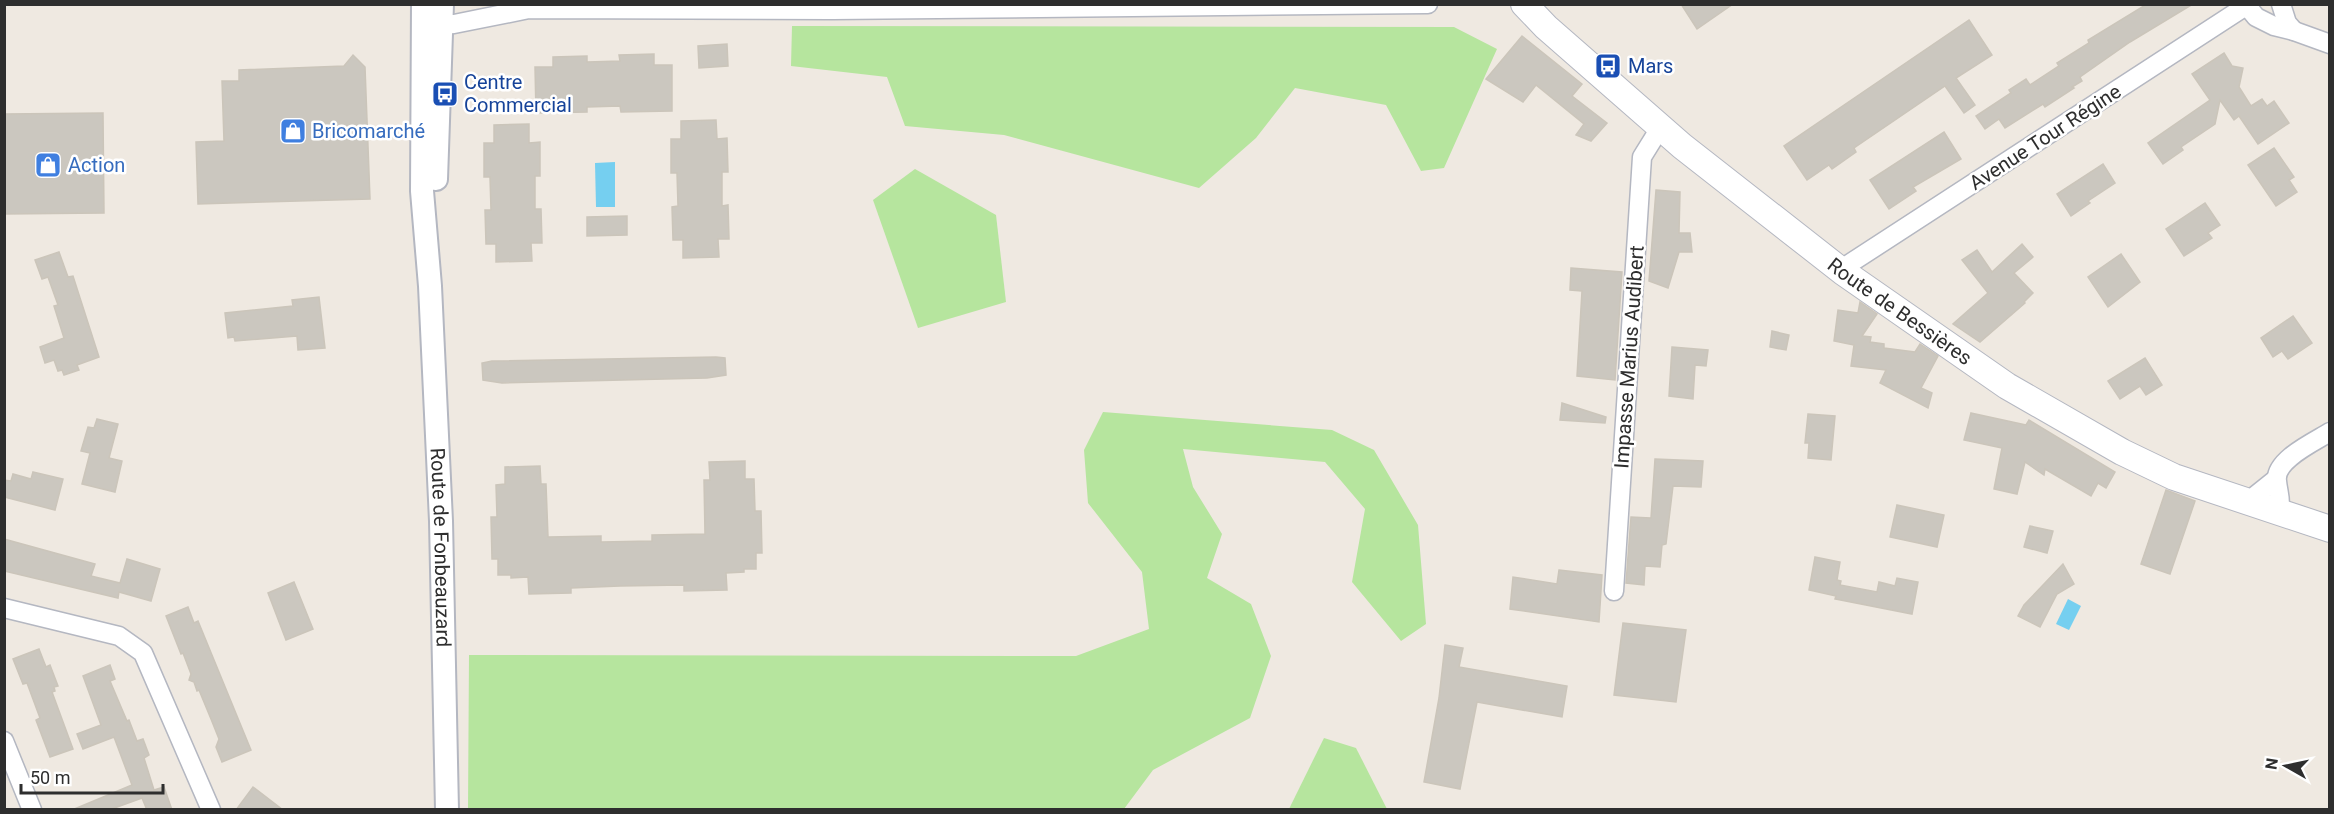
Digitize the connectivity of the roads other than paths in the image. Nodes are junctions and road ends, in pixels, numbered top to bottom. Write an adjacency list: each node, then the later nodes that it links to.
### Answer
1 (423, 4): 8 (street); 13 (street, Route de Fonbeauzard)
2 (511, 4): 7 (street)
3 (1428, 4): 7 (street)
4 (1524, 4): 11 (main road, Route de Bessières)
5 (2281, 4): 9 (street)
6 (2248, 5): 9 (street); 12 (street, Avenue Tour Régine)
7 (529, 9): 8 (street)
8 (441, 15): 13 (street, Route de Fonbeauzard)
9 (2294, 31): 10 (street)
10 (2330, 44)
11 (1660, 128): 12 (main road, Route de Bessières); 19 (street, Impasse Marius Audibert)
12 (1843, 272): 16 (main road, Route de Bessières)
13 (430, 286): 24 (street, Route de Fonbeauzard)
14 (2330, 432): 15 (street)
15 (2276, 479): 16 (street); 17 (street)
16 (2252, 505): 17 (main road, Route de Bessières)
17 (2279, 513): 18 (main road, Route de Bessières)
18 (2330, 529)
19 (1614, 591)
20 (4, 608): 23 (street)
21 (4, 741): 22 (street)
22 (32, 810)
23 (212, 810)
24 (447, 810)

